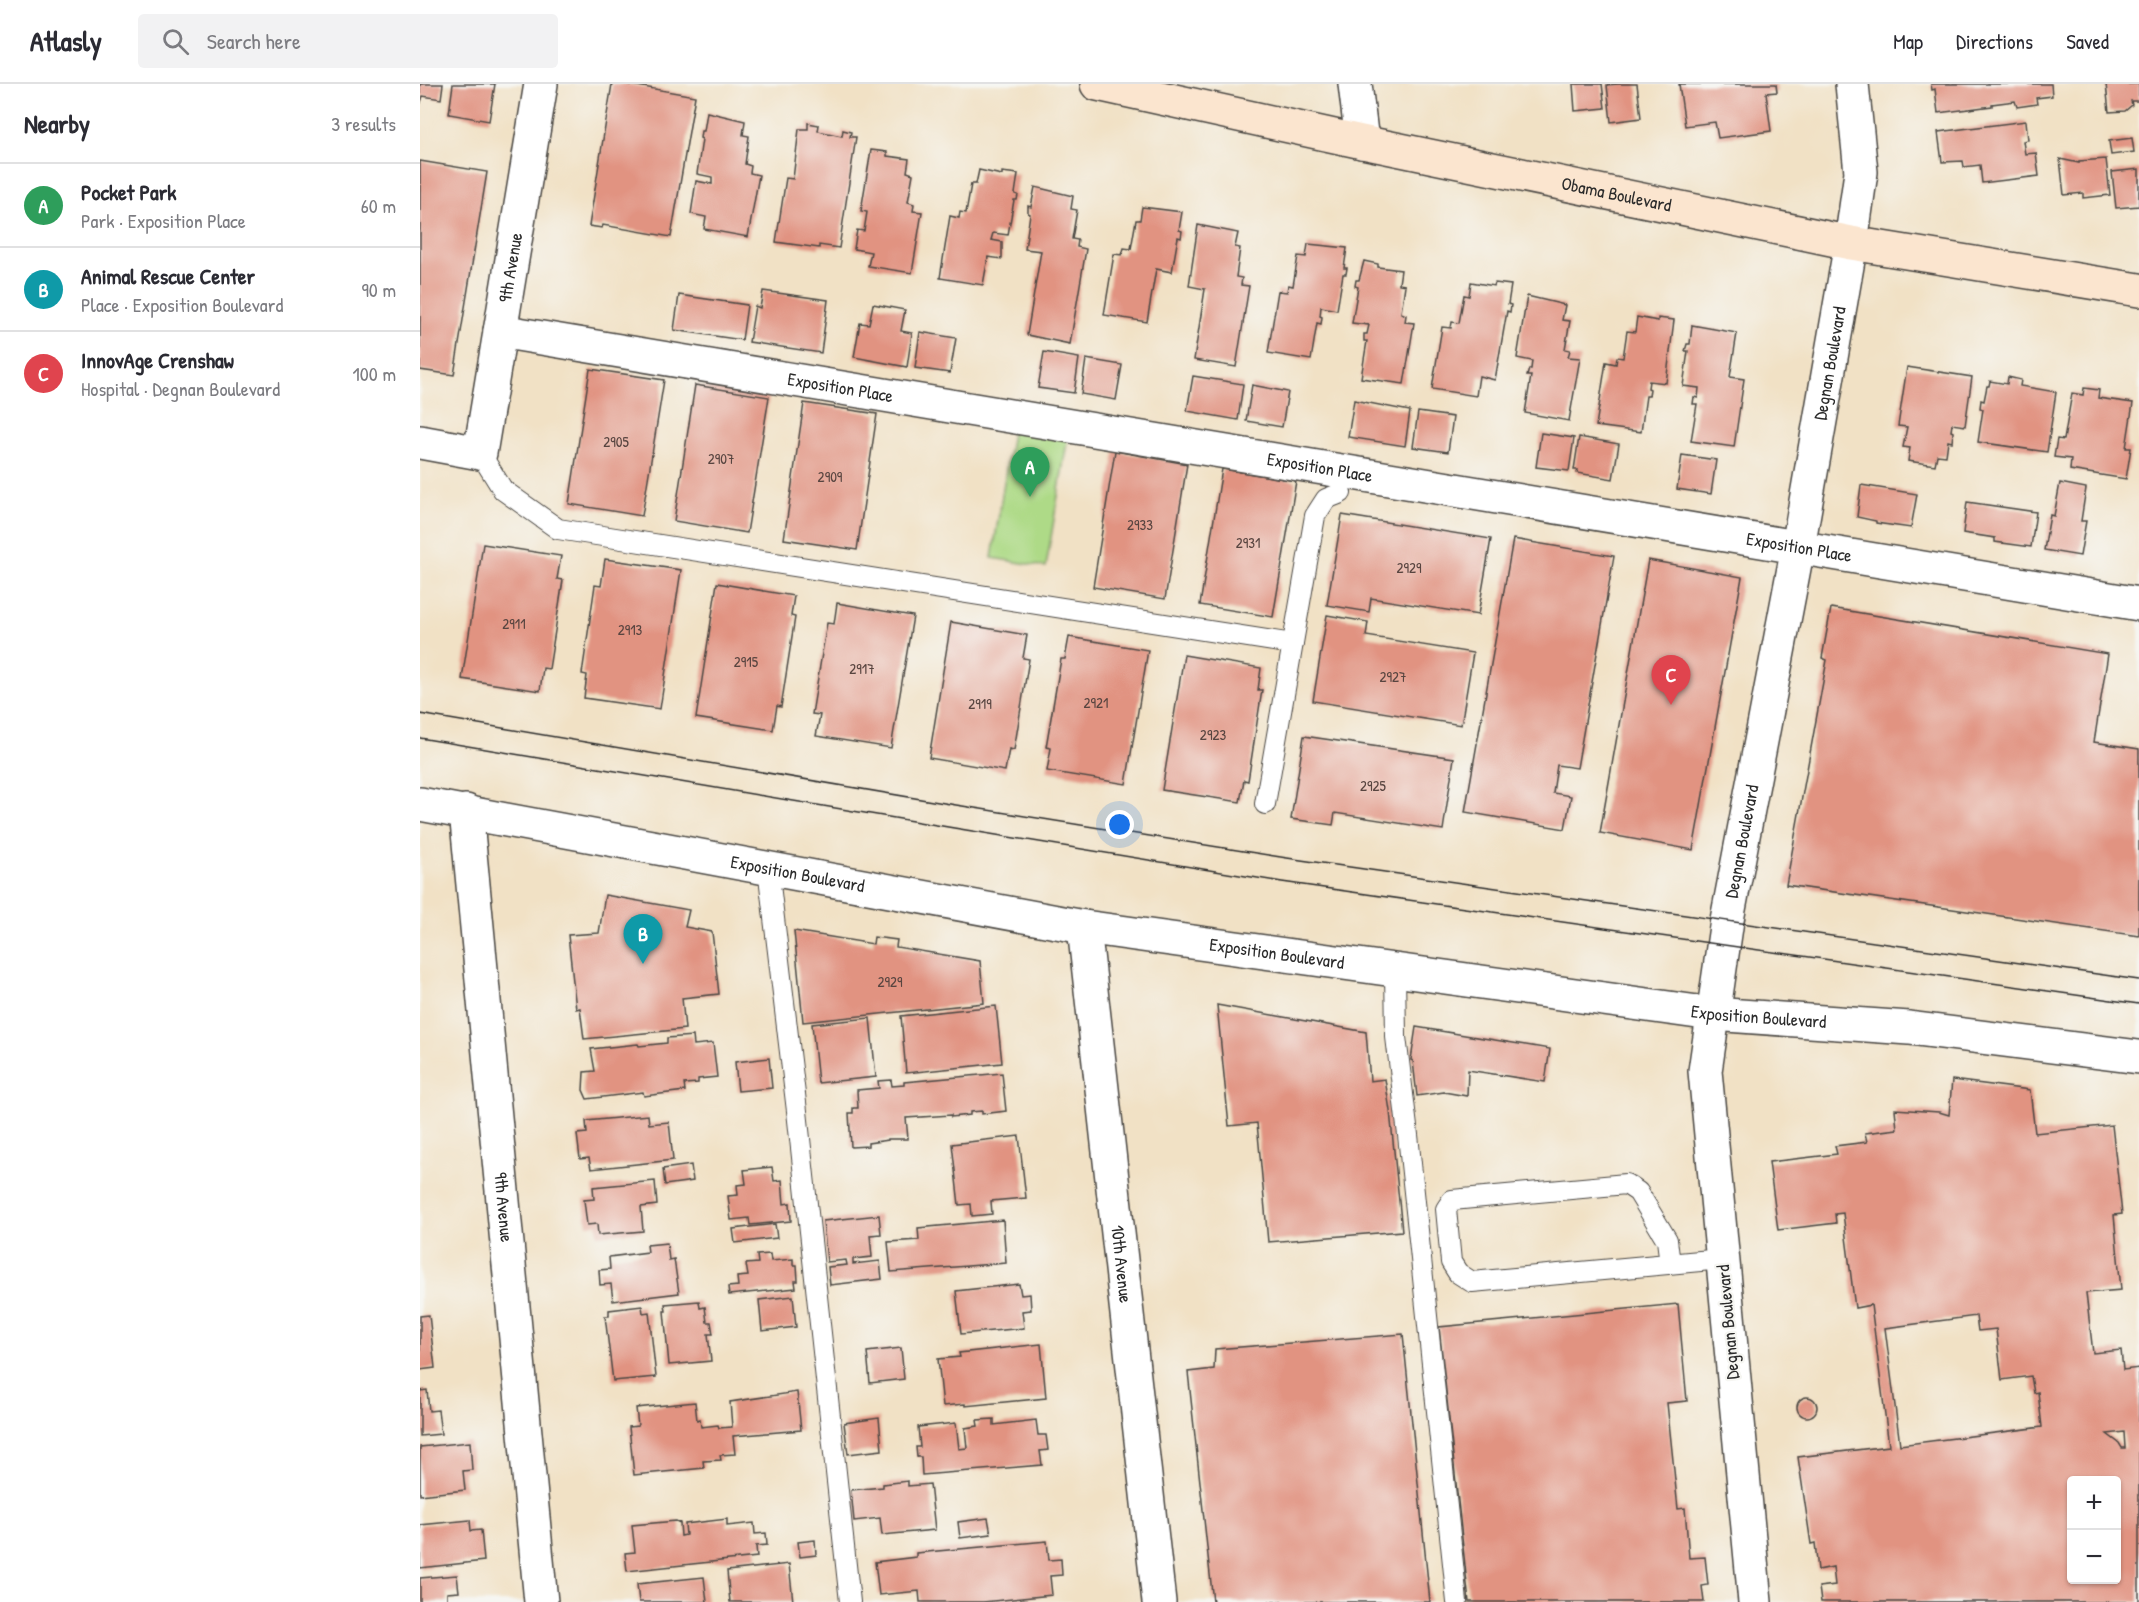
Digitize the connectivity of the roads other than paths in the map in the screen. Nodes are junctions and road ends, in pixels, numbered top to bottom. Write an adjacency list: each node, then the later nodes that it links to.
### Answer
1 (541, 84): 8 (street, 9th Avenue)
2 (1097, 84): 5 (main road, Obama Boulevard)
3 (1355, 84): 5 (street)
4 (1852, 84): 6 (street, Degnan Boulevard)
5 (1362, 142): 6 (main road, Obama Boulevard)
6 (1851, 243): 7 (main road, Obama Boulevard); 12 (street, Degnan Boulevard)
7 (2139, 290)
8 (500, 331): 10 (street, 9th Avenue); 12 (street, Exposition Place)
9 (420, 442): 10 (street)
10 (480, 453): 14 (lane)
11 (1341, 494): 14 (lane)
12 (1798, 547): 13 (street, Exposition Place); 21 (street, Degnan Boulevard)
13 (2139, 604)
14 (1293, 644): 16 (lane)
15 (420, 804): 17 (street, Exposition Boulevard)
16 (1265, 804)
17 (466, 812): 18 (street, Exposition Boulevard); 25 (street, 9th Avenue)
18 (768, 868): 19 (street, Exposition Boulevard); 26 (lane)
19 (1084, 927): 20 (street, Exposition Boulevard); 27 (street, 10th Avenue)
20 (1395, 970): 21 (street, Exposition Boulevard); 28 (lane)
21 (1712, 1014): 22 (street, Exposition Boulevard); 23 (street, Degnan Boulevard)
22 (2139, 1057)
23 (1722, 1259): 24 (lane); 29 (street, Degnan Boulevard)
24 (1670, 1264): 24 (lane)
25 (541, 1602)
26 (850, 1602)
27 (1159, 1602)
28 (1457, 1602)
29 (1755, 1602)

